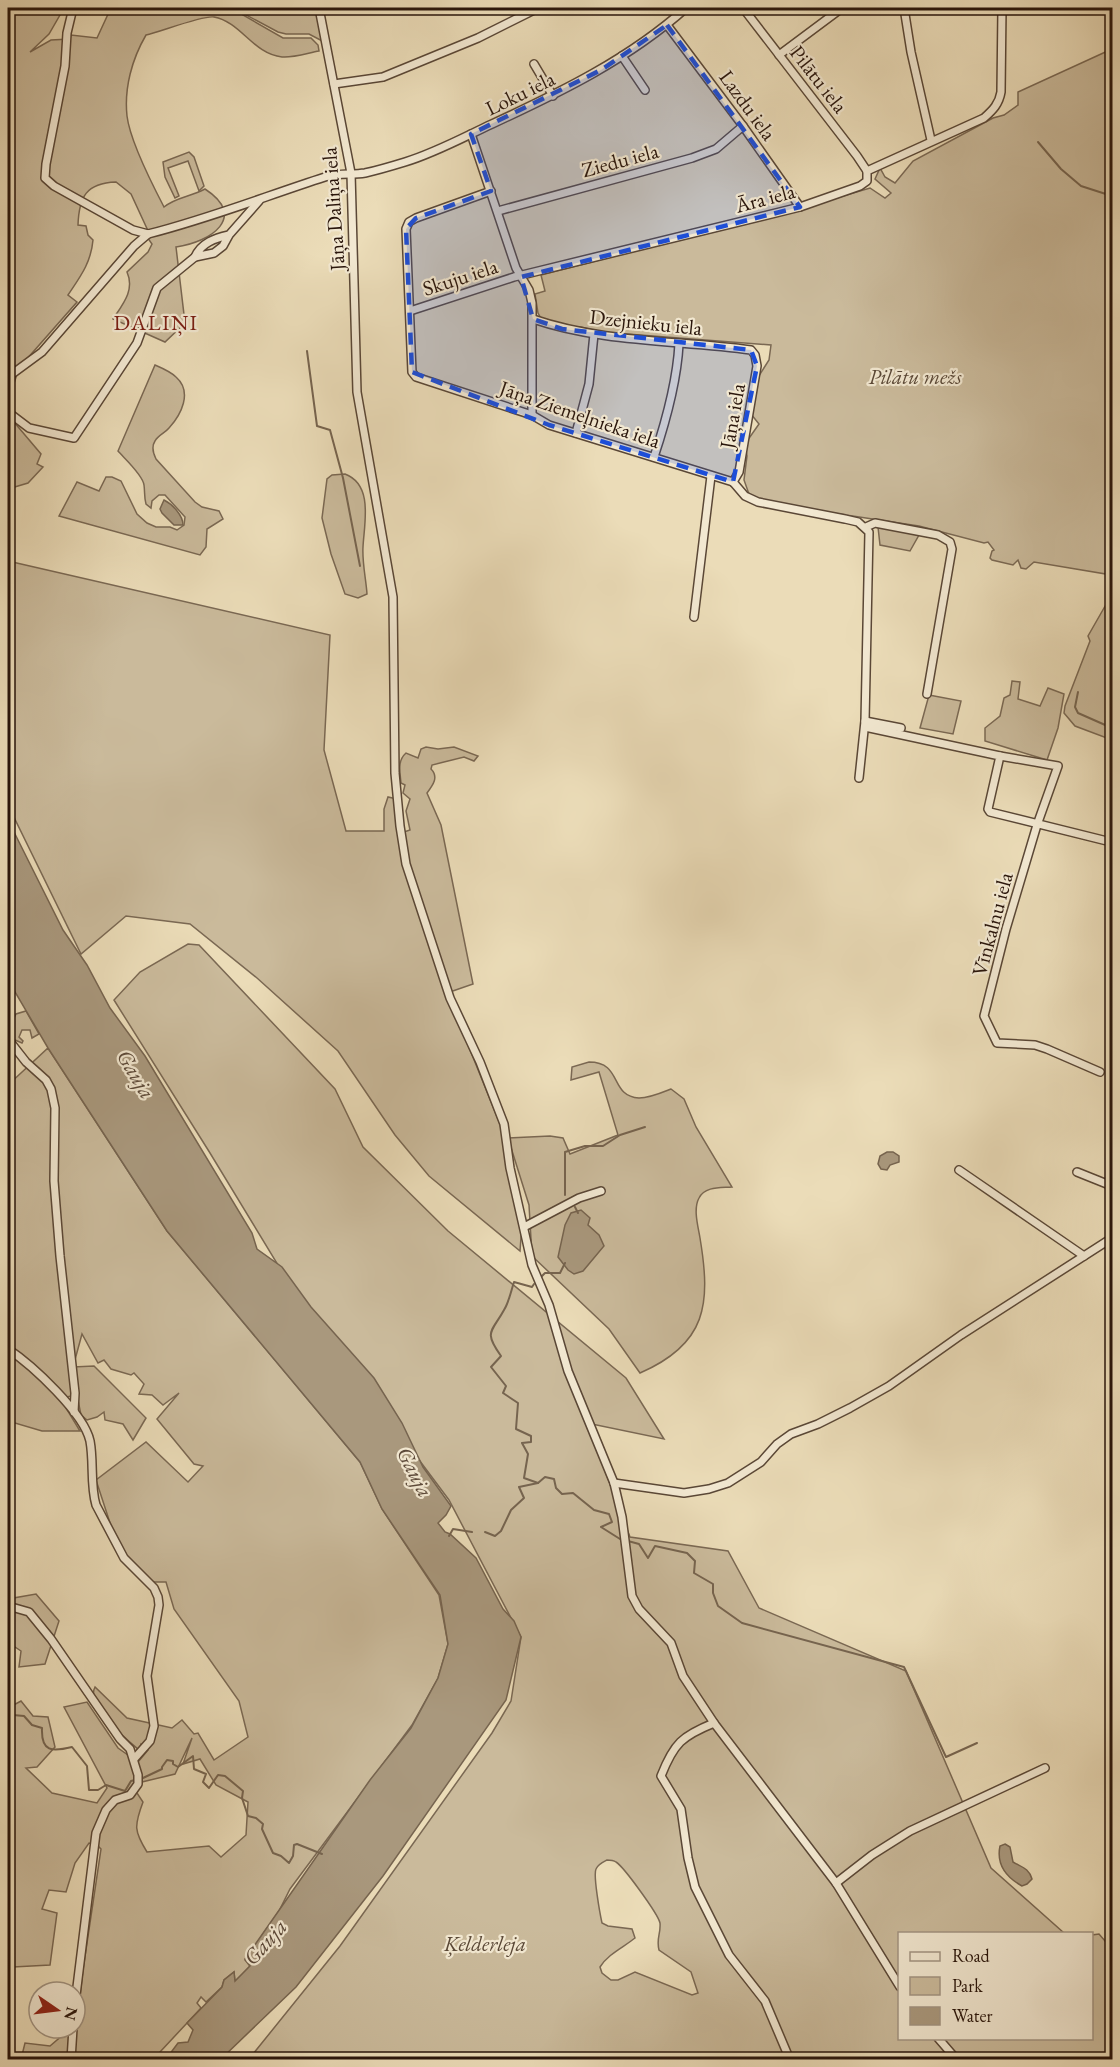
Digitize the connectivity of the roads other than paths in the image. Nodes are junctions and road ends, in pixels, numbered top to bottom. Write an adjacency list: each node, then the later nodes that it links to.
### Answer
1 (73, 8): 26 (street)
2 (319, 8): 14 (street, Jāņa Daliņa iela)
3 (538, 8): 14 (street)
4 (686, 8): 10 (street, Loku iela)
5 (743, 8): 11 (street, Pilātu iela)
6 (842, 8): 9 (street)
7 (904, 8): 19 (street)
8 (1002, 8): 19 (street, Āra iela)
9 (830, 11): 11 (street)
10 (667, 25): 12 (street, Loku iela); 17 (street, Lazdu iela)
11 (779, 55): 20 (street, Pilātu iela)
12 (622, 56): 15 (street); 16 (street, Loku iela)
13 (534, 64): 16 (street)
14 (334, 84): 21 (street, Jāņa Daliņa iela)
15 (645, 90)
16 (553, 96): 18 (street, Loku iela)
17 (743, 126): 24 (street, Lazdu iela); 25 (street, Ziedu iela)
18 (471, 134): 21 (street, Loku iela); 22 (street)
19 (931, 140): 20 (street, Āra iela)
20 (867, 171): 24 (street, Āra iela)
21 (351, 173): 23 (street, Loku iela); 57 (street, Jāņa Daliņa iela)
22 (491, 191): 25 (street); 30 (street)
23 (258, 201): 26 (street, Loku iela); 27 (street)
24 (800, 207): 29 (street, Āra iela)
25 (498, 211): 29 (street)
26 (148, 234): 35 (street)
27 (229, 235): 28 (street); 28 (street)
28 (195, 257): 36 (street)
29 (521, 277): 30 (street, Skuju iela); 31 (street)
30 (410, 311): 37 (street, Jāņa Ziemeļnieka iela)
31 (533, 319): 32 (street, Dzejnieku iela); 37 (street)
32 (594, 334): 33 (street, Dzejnieku iela); 38 (street)
33 (679, 344): 34 (street, Dzejnieku iela); 39 (street)
34 (755, 355): 41 (street, Jāņa iela)
35 (8, 377)
36 (8, 412)
37 (532, 415): 38 (street, Jāņa Ziemeļnieka iela)
38 (576, 433): 39 (street, Jāņa Ziemeļnieka iela)
39 (654, 457): 40 (street, Jāņa Ziemeļnieka iela)
40 (711, 476): 41 (street, Jāņa Ziemeļnieka iela); 43 (street)
41 (733, 482): 42 (street)
42 (866, 527): 44 (street); 45 (street)
43 (694, 616)
44 (927, 694)
45 (865, 724): 46 (street); 47 (street); 48 (street)
46 (901, 728)
47 (1000, 756): 49 (street); 49 (street, Vīnkalnu iela)
48 (859, 778)
49 (1037, 825): 50 (street); 52 (street, Vīnkalnu iela)
50 (1111, 842)
51 (8, 1040): 61 (street)
52 (1100, 1072)
53 (959, 1170): 59 (street)
54 (1077, 1172): 55 (street)
55 (1113, 1186)
56 (601, 1191): 57 (street)
57 (524, 1227): 62 (street, Jāņa Daliņa iela)
58 (1113, 1238): 59 (street)
59 (1084, 1256): 62 (street)
60 (8, 1349): 61 (street)
61 (74, 1412): 65 (street)
62 (614, 1483): 64 (street, Jāņa Daliņa iela)
63 (8, 1606): 65 (street)
64 (714, 1723): 67 (street, Jāņa Daliņa iela); 73 (street)
65 (134, 1760): 68 (street)
66 (1045, 1768): 67 (street)
67 (836, 1883): 69 (street, Jāņa Daliņa iela)
68 (78, 1980)
69 (898, 1984)
70 (72, 2040): 72 (street)
71 (940, 2040): 74 (street)
72 (71, 2060)
73 (790, 2060)
74 (957, 2060)

